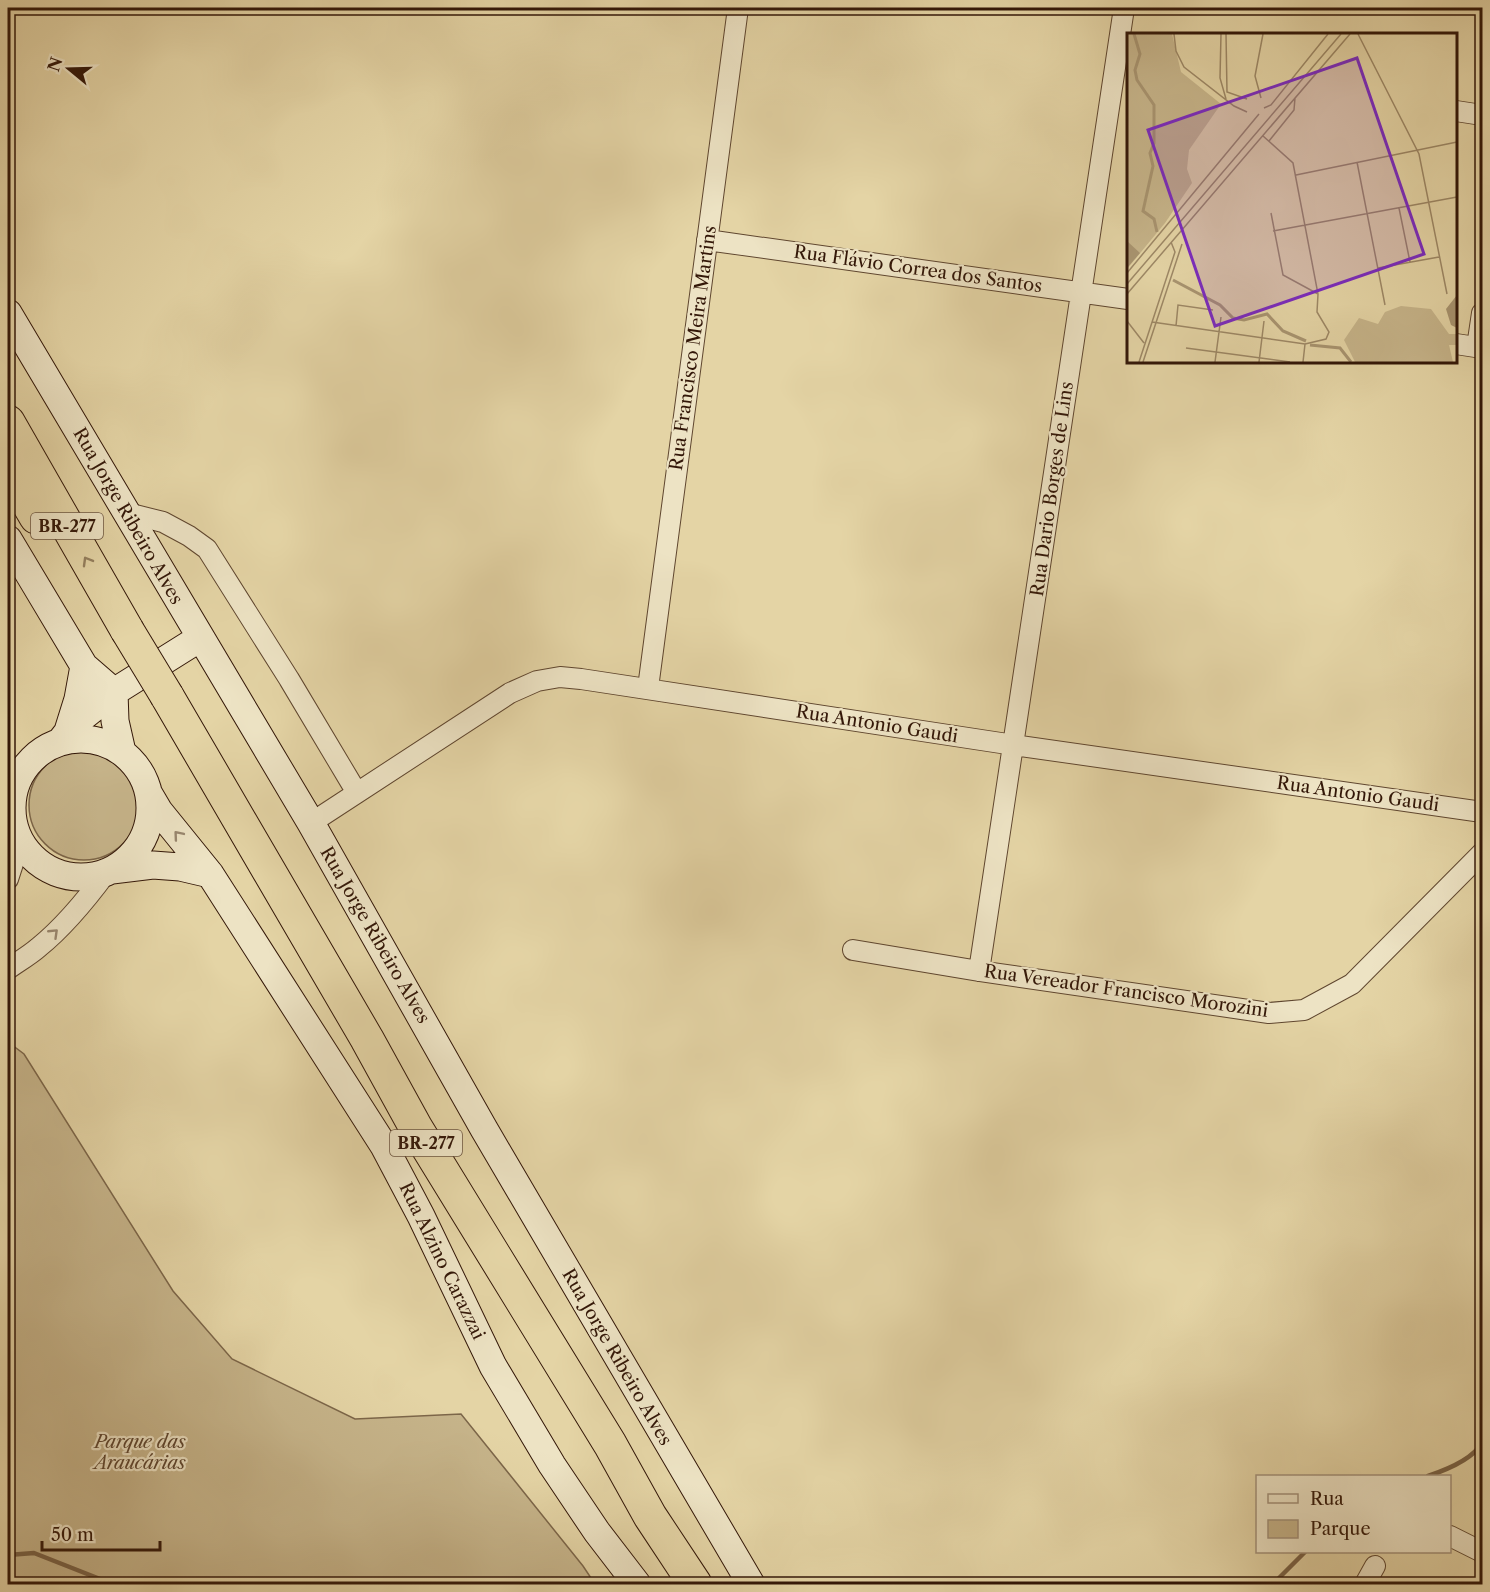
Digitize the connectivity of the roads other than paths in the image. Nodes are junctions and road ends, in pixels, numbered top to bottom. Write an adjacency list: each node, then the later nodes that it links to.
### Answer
1 (738, 8): 6 (street, Rua Francisco Meira Martins)
2 (1124, 8): 3 (street, Rua Dario Borges de Lins)
3 (1122, 64): 7 (street, Rua Dario Borges de Lins)
4 (1457, 111): 5 (street)
5 (1482, 114)
6 (707, 240): 7 (street, Rua Flávio Correa dos Santos); 20 (street, Rua Francisco Meira Martins)
7 (1081, 292): 8 (street, Rua Flávio Correa dos Santos); 24 (street, Rua Dario Borges de Lins)
8 (1127, 298)
9 (1482, 313): 12 (street)
10 (8, 314): 15 (main road, Rua Jorge Ribeiro Alves)
11 (1457, 344): 12 (street)
12 (1480, 347)
13 (8, 422): 17 (highway, BR-277, one-way to 13)
14 (8, 469): 17 (highway, BR-277)
15 (127, 513): 18 (main road, Rua Jorge Ribeiro Alves); 28 (street)
16 (8, 539): 19 (main road)
17 (120, 637): 22 (highway, BR-277)
18 (200, 638): 21 (main road); 30 (main road, Rua Jorge Ribeiro Alves)
19 (84, 666): 21 (main road); 23 (main road)
20 (648, 688): 24 (street, Rua Antonio Gaudi); 28 (street, Rua Antonio Gaudi)
21 (114, 692): 23 (main road); 25 (main road)
22 (159, 700): 44 (highway, BR-277); 45 (highway, BR-277)
23 (58, 741): 25 (main road); 26 (main road); 31 (main road)
24 (1014, 745): 29 (street, Rua Antonio Gaudi); 38 (street, Rua Dario Borges de Lins)
25 (122, 752): 27 (main road)
26 (8, 758)
27 (149, 794): 33 (main road); 34 (main road, Rua Alzino Carazzai, one-way to 27)
28 (357, 794): 30 (street, Rua Antonio Gaudi)
29 (1482, 812)
30 (311, 824): 41 (main road, Rua Jorge Ribeiro Alves)
31 (15, 829): 33 (main road); 35 (street)
32 (1482, 853): 38 (street, Rua Vereador Francisco Morozini)
33 (109, 871): 34 (main road); 37 (street, one-way to 33)
34 (210, 873): 43 (main road, Rua Alzino Carazzai)
35 (8, 879)
36 (853, 950): 38 (street, Rua Vereador Francisco Morozini)
37 (8, 969)
38 (979, 971)
39 (1451, 1537): 40 (street)
40 (1482, 1552)
41 (736, 1560): 46 (main road, Rua Jorge Ribeiro Alves); 47 (main road)
42 (1375, 1566): 48 (street)
43 (637, 1584)
44 (672, 1584)
45 (694, 1584)
46 (751, 1584)
47 (773, 1584)
48 (1365, 1584)

